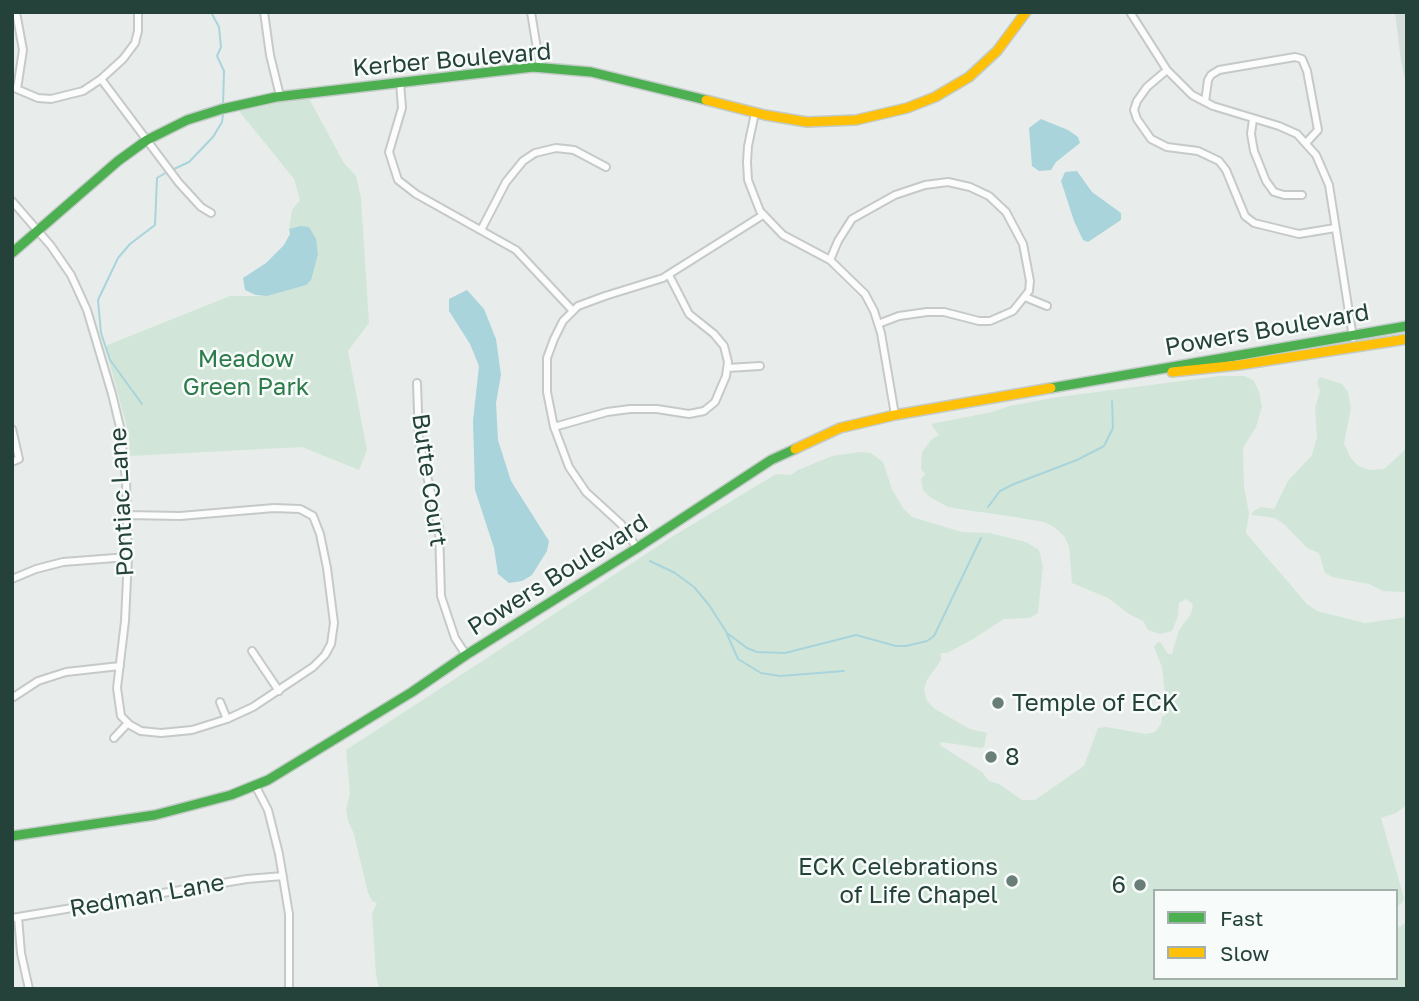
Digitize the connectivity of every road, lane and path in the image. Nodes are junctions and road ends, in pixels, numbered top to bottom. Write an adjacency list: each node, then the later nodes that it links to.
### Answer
1 (16, 12): 11 (street)
2 (138, 12): 9 (street)
3 (264, 12): 12 (street)
4 (531, 12): 7 (street)
5 (1026, 12): 14 (main road, Kerber Boulevard)
6 (1130, 12): 8 (street)
7 (540, 67): 10 (main road, Kerber Boulevard); 14 (main road, Kerber Boulevard)
8 (1167, 70): 13 (street); 23 (street)
9 (101, 79): 11 (street); 16 (street)
10 (400, 82): 12 (main road, Kerber Boulevard); 25 (street)
11 (14, 88)
12 (280, 96): 16 (main road, Kerber Boulevard)
13 (1205, 102): 15 (street); 17 (street)
14 (755, 113): 22 (street)
15 (1253, 119): 17 (street); 19 (street)
16 (147, 140): 21 (street); 24 (main road, Kerber Boulevard)
17 (1306, 143): 23 (street)
18 (606, 167): 25 (street)
19 (1302, 195)
20 (12, 201): 24 (street, Pontiac Lane)
21 (211, 213)
22 (763, 215): 27 (street); 28 (street)
23 (1335, 228): 34 (street)
24 (38, 230): 26 (main road, Kerber Boulevard); 45 (street, Pontiac Lane)
25 (481, 230): 31 (street)
26 (12, 253)
27 (830, 260): 29 (street); 32 (street)
28 (669, 275): 31 (street); 38 (street)
29 (1025, 298): 30 (street); 32 (street)
30 (1047, 306)
31 (573, 311): 42 (street)
32 (878, 324): 41 (street)
33 (1407, 326): 34 (main road, Powers Boulevard)
34 (1352, 334): 36 (street); 39 (main road, Powers Boulevard)
35 (1407, 339): 36 (main road, Powers Boulevard)
36 (1354, 346): 39 (main road, Powers Boulevard)
37 (760, 366): 38 (street)
38 (727, 368): 42 (street)
39 (1135, 374): 41 (main road, Powers Boulevard)
40 (417, 383): 50 (street, Butte Court)
41 (895, 415): 46 (main road, Powers Boulevard)
42 (555, 428): 46 (street)
43 (12, 429): 44 (street)
44 (12, 461)
45 (127, 515): 47 (street, Pontiac Lane); 52 (street)
46 (637, 548): 50 (main road, Powers Boulevard)
47 (128, 557): 48 (street); 51 (street, Pontiac Lane)
48 (12, 579)
49 (252, 652): 52 (street)
50 (466, 655): 58 (main road, Powers Boulevard)
51 (120, 666): 53 (street); 56 (street)
52 (279, 691): 55 (street)
53 (12, 698)
54 (220, 702): 55 (street)
55 (227, 719): 56 (street)
56 (128, 723): 57 (street)
57 (114, 738)
58 (255, 785): 59 (main road, Powers Boulevard); 60 (street)
59 (12, 836)
60 (283, 876): 61 (street, Redman Lane); 63 (street)
61 (15, 918): 62 (street)
62 (29, 989)
63 (289, 989)

